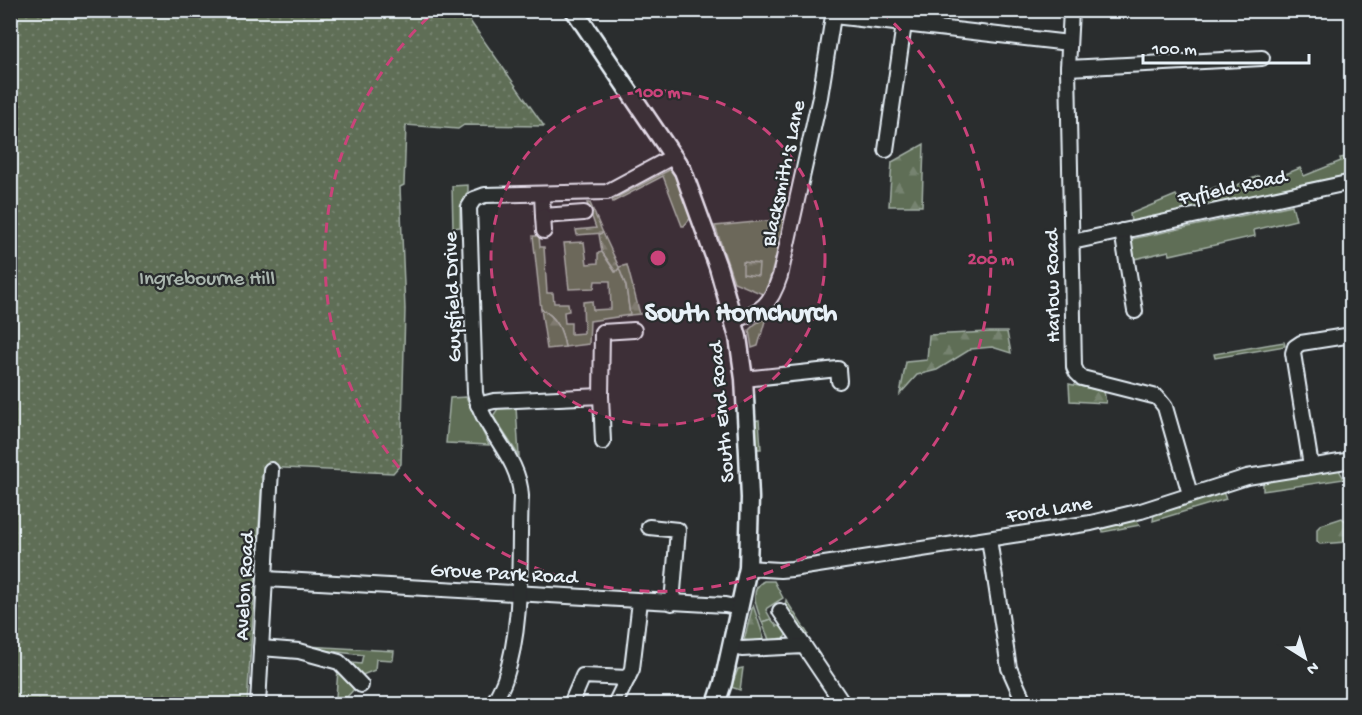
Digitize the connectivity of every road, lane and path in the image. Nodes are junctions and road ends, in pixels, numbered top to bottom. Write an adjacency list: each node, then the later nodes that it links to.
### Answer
1 (574, 10): 9 (street, South End Road)
2 (1071, 10): 5 (street, Harlow Road)
3 (834, 13): 4 (street); 18 (street, Blacksmith's Lane)
4 (904, 24): 5 (street); 8 (street)
5 (1069, 44): 7 (street, Harlow Road)
6 (1262, 58): 7 (street)
7 (1068, 68): 16 (street, Harlow Road)
8 (886, 150)
9 (674, 156): 11 (street, Guysfield Drive); 18 (street, South End Road)
10 (1352, 182): 15 (street, Fyfield Road)
11 (542, 194): 13 (street); 24 (street, Guysfield Drive)
12 (584, 213): 13 (street)
13 (543, 216): 14 (street)
14 (544, 231)
15 (1122, 231): 16 (street, Fyfield Road); 17 (street)
16 (1072, 242): 29 (street, Harlow Road)
17 (1135, 311)
18 (734, 320): 21 (street, South End Road)
19 (634, 330): 23 (street)
20 (1352, 335): 27 (street)
21 (744, 379): 22 (street); 32 (street, South End Road)
22 (839, 381)
23 (601, 396): 24 (street); 25 (street)
24 (478, 405): 34 (street, Guysfield Drive)
25 (603, 442)
26 (1352, 460): 27 (street, Ford Lane)
27 (1311, 466): 29 (street, Ford Lane)
28 (271, 470): 33 (street, Avelon Road)
29 (1190, 494): 31 (street, Ford Lane)
30 (649, 527): 36 (street)
31 (989, 539): 32 (street, Ford Lane); 50 (street)
32 (748, 568): 37 (street, South End Road)
33 (266, 579): 34 (street, Grove Park Road); 41 (street, Avelon Road)
34 (517, 594): 35 (street, Grove Park Road); 45 (street, Guysfield Drive)
35 (640, 601): 36 (street, Grove Park Road); 42 (street)
36 (672, 603): 37 (street, Grove Park Road)
37 (740, 608): 40 (street, South End Road)
38 (780, 610): 39 (street)
39 (804, 646): 40 (street); 49 (street)
40 (732, 647): 48 (street, South End Road)
41 (261, 648): 43 (street); 44 (street, Avelon Road)
42 (628, 678): 46 (street); 47 (street)
43 (361, 685)
44 (258, 705)
45 (493, 705)
46 (571, 705)
47 (615, 705)
48 (716, 705)
49 (843, 705)
50 (1025, 705)

